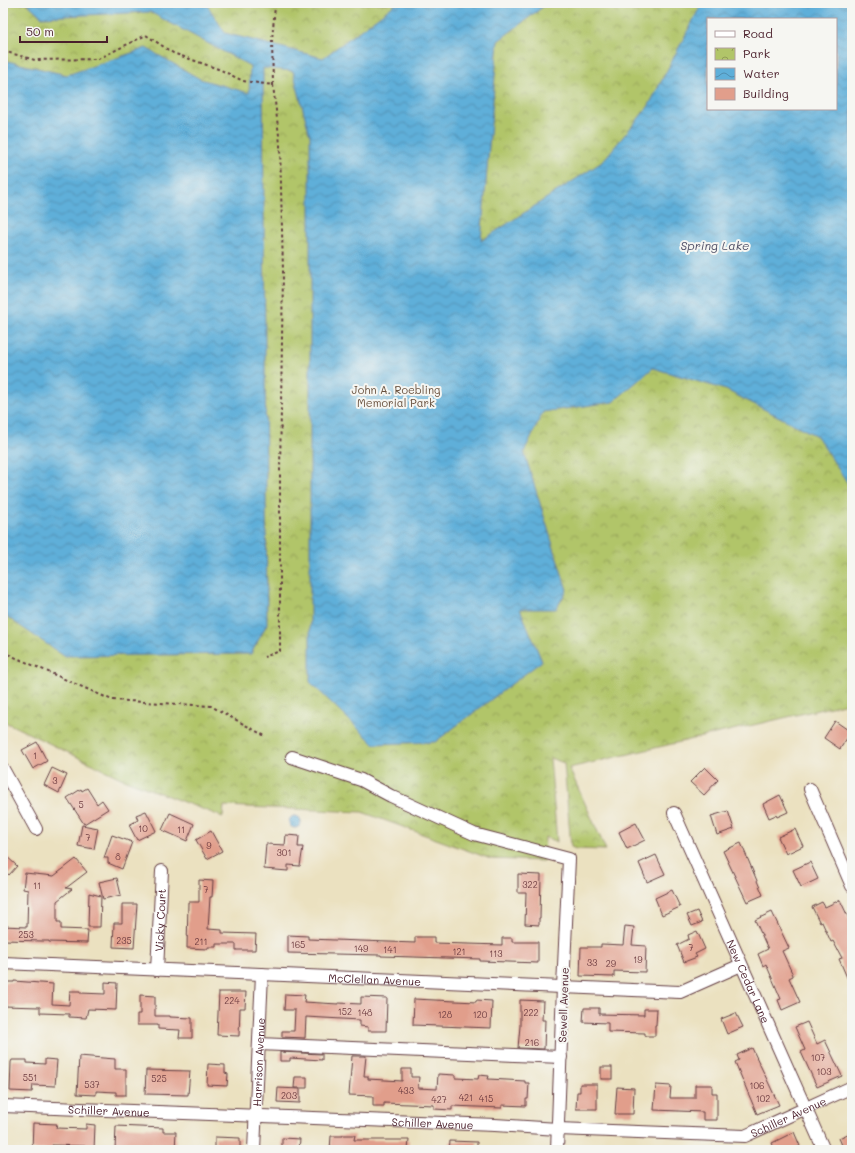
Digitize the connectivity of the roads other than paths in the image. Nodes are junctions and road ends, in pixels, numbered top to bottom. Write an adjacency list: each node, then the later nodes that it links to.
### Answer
1 (292, 757): 12 (street, Sewell Avenue)
2 (3, 769): 5 (street)
3 (810, 790): 7 (street)
4 (674, 813): 9 (street, New Cedar Lane)
5 (36, 829)
6 (162, 871): 10 (street, Vicky Court)
7 (852, 886)
8 (3, 963): 10 (street, McClellan Avenue)
9 (741, 965): 12 (street, McClellan Avenue); 17 (street, New Cedar Lane)
10 (158, 970): 11 (street, McClellan Avenue)
11 (262, 974): 12 (street, McClellan Avenue); 13 (street, Harrison Avenue)
12 (563, 987): 14 (street, Sewell Avenue)
13 (259, 1044): 14 (street); 18 (street, Harrison Avenue)
14 (561, 1057): 19 (street, Sewell Avenue)
15 (852, 1087): 17 (street, Schiller Avenue)
16 (3, 1106): 18 (street, Schiller Avenue)
17 (806, 1108): 19 (street, Schiller Avenue); 22 (street, New Cedar Lane)
18 (256, 1115): 19 (street, Schiller Avenue); 20 (street, Harrison Avenue)
19 (558, 1129): 21 (street, Sewell Avenue)
20 (254, 1150)
21 (557, 1150)
22 (824, 1150)

